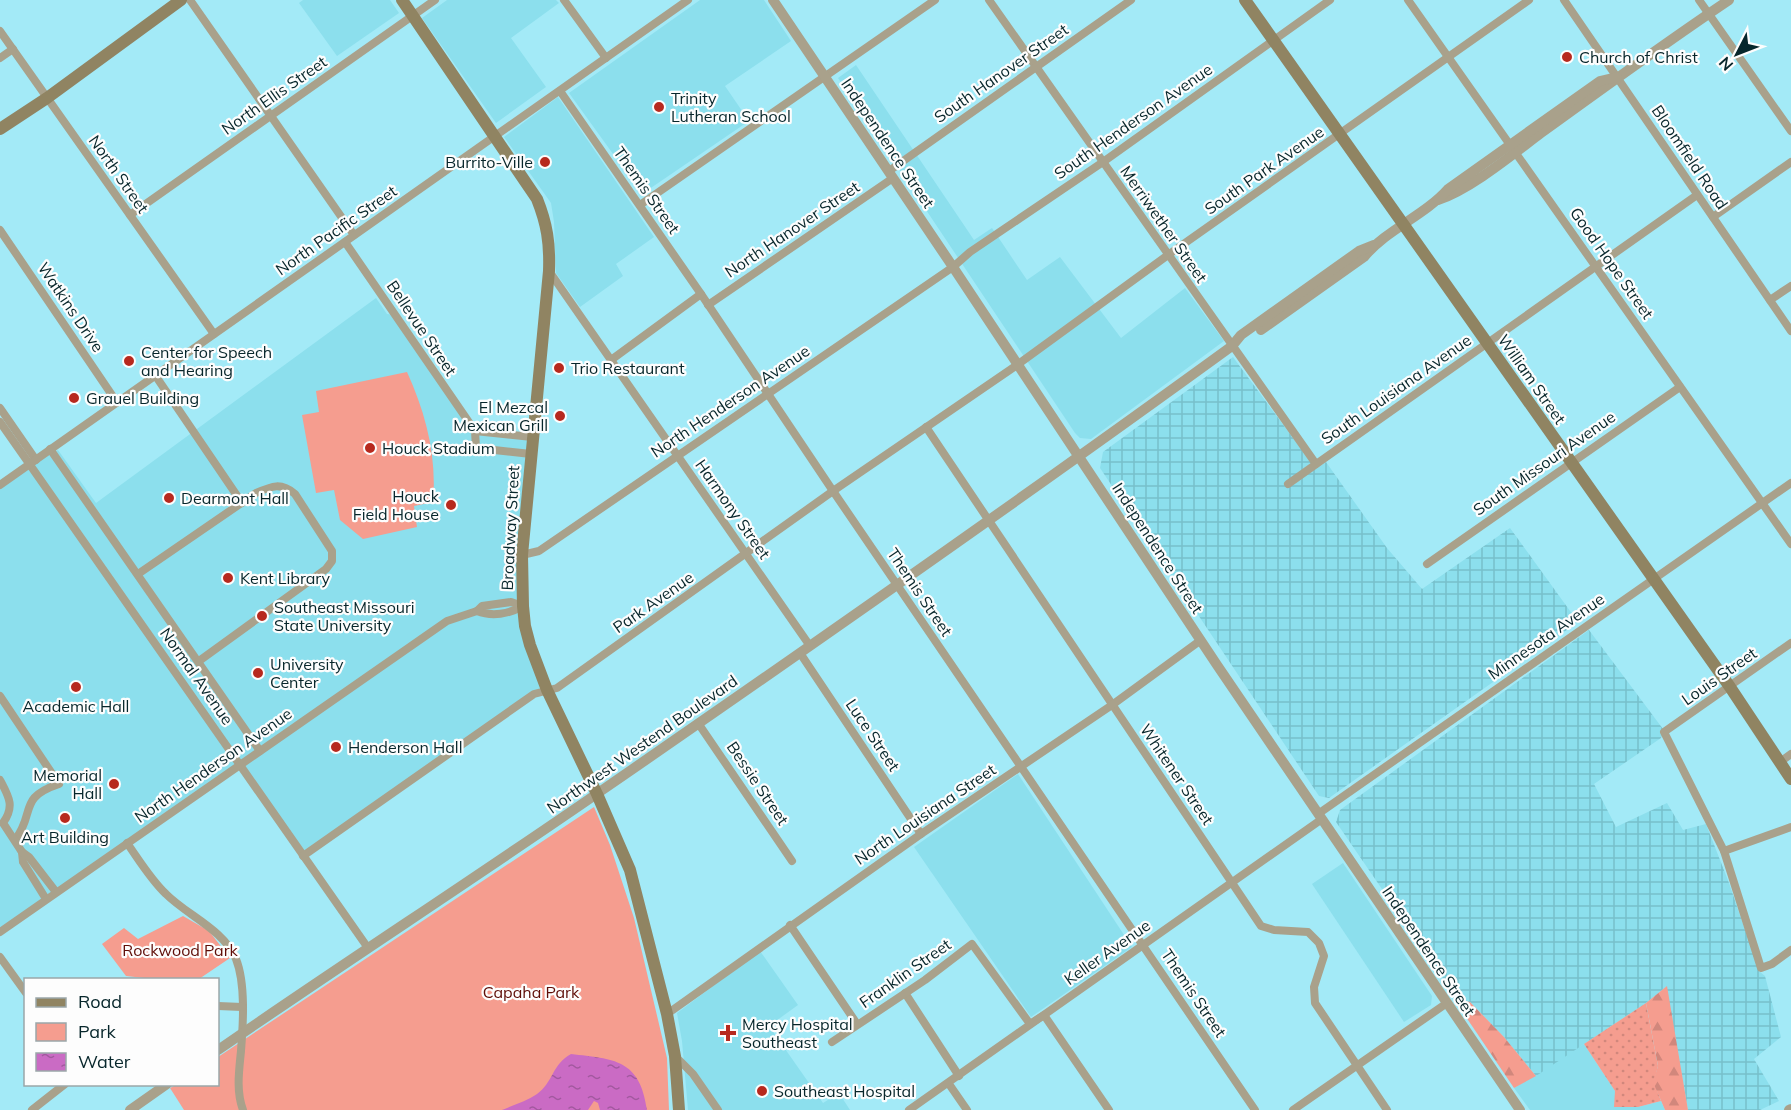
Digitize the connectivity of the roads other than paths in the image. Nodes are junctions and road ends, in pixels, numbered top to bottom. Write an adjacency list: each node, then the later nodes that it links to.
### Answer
1 (181, 0): 30 (main road)
2 (190, 0): 31 (street)
3 (402, 0): 19 (main road, Broadway Street)
4 (435, 0): 19 (street, North Ellis Street)
5 (564, 0): 25 (street)
6 (688, 0): 25 (street, North Pacific Street)
7 (773, 0): 27 (street, Independence Street)
8 (935, 0): 27 (street)
9 (989, 0): 26 (street, Merriwether Street)
10 (1131, 0): 26 (street, South Hanover Street)
11 (1245, 0): 21 (main road, William Street)
12 (1330, 0): 21 (street, South Henderson Avenue)
13 (1408, 0): 23 (street, Good Hope Street)
14 (1529, 0): 23 (street, South Park Avenue)
15 (1564, 0): 28 (street, Bloomfield Road)
16 (1699, 0): 18 (street)
17 (1729, 0): 18 (street, Northwest Westend Boulevard)
18 (1709, 14): 28 (street, Northwest Westend Boulevard); 33 (street)
19 (413, 15): 31 (street, North Ellis Street); 35 (main road, Broadway Street)
20 (0, 31): 22 (street, North Street)
21 (1274, 40): 34 (main road, William Street); 37 (street, South Henderson Avenue)
22 (13, 49): 24 (street); 30 (street, North Street)
23 (1448, 57): 34 (street, South Park Avenue); 36 (street, Good Hope Street)
24 (0, 58)
25 (606, 58): 29 (street, North Pacific Street)
26 (1036, 67): 37 (street, Merriwether Street); 39 (street, South Hanover Street)
27 (826, 77): 39 (street, Independence Street); 41 (street)
28 (1617, 77): 36 (street, Northwest Westend Boulevard); 40 (street, Bloomfield Road)
29 (560, 91): 35 (street, North Pacific Street); 41 (street, Themis Street)
30 (47, 98): 32 (main road); 42 (street, North Street)
31 (271, 116): 42 (street, North Ellis Street); 46 (street)
32 (0, 129)
33 (1791, 131)
34 (1340, 135): 44 (main road, William Street); 48 (street, South Park Avenue)
35 (496, 136): 46 (street, North Pacific Street); 51 (main road, Broadway Street)
36 (1512, 148): 44 (street, Northwest Westend Boulevard); 50 (street, Good Hope Street)
37 (1103, 162): 48 (street, Merriwether Street); 49 (street, South Henderson Avenue)
38 (1791, 162): 43 (street)
39 (891, 174): 49 (street, Independence Street); 55 (street, North Hanover Street)
40 (1697, 195): 43 (street, Bloomfield Road); 50 (street, South Louisiana Avenue)
41 (640, 205): 53 (street, Themis Street)
42 (130, 215): 57 (street, North Street)
43 (1713, 217): 54 (street, Bloomfield Road)
44 (1402, 225): 58 (main road, William Street); 59 (street, Northwest Westend Boulevard)
45 (0, 230): 65 (street, Watkins Drive)
46 (354, 235): 47 (street, North Pacific Street)
47 (345, 242): 57 (street, North Pacific Street); 69 (street, Bellevue Street)
48 (1168, 255): 59 (street, Merriwether Street); 61 (street, South Park Avenue)
49 (953, 267): 61 (street, Independence Street); 64 (street, North Henderson Avenue)
50 (1596, 268): 58 (street, South Louisiana Avenue); 63 (street, Good Hope Street)
51 (549, 271): 60 (street, Harmony Street); 70 (main road, Broadway Street)
52 (1791, 286): 54 (street)
53 (701, 294): 55 (street, Themis Street); 60 (street)
54 (1770, 300): 56 (street, Bloomfield Road)
55 (708, 305): 64 (street, Themis Street)
56 (1791, 331)
57 (214, 334): 62 (street, North Pacific Street)
58 (1487, 343): 76 (main road, William Street); 77 (street, South Louisiana Avenue)
59 (1232, 346): 74 (street, Northwest Westend Boulevard); 77 (street, Merriwether Street)
60 (611, 360): 73 (street, Harmony Street)
61 (1017, 365): 68 (street, Park Avenue); 74 (street, Independence Street)
62 (155, 375): 65 (street, North Pacific Street); 82 (street)
63 (1680, 387): 76 (street, South Missouri Avenue); 83 (street, Good Hope Street)
64 (769, 393): 73 (street, North Henderson Avenue); 81 (street, Themis Street)
65 (116, 401): 71 (street, North Pacific Street)
66 (0, 408): 75 (street, Normal Avenue)
67 (0, 422): 75 (street, Normal Avenue)
68 (926, 427): 81 (street, Park Avenue); 84 (street, Whitener Street)
69 (475, 431): 70 (street); 72 (street)
70 (532, 437): 72 (main road, Broadway Street)
71 (50, 449): 75 (street, North Pacific Street); 89 (street, Normal Avenue)
72 (531, 454): 87 (main road, Broadway Street)
73 (678, 455): 86 (street, Harmony Street); 87 (street, North Henderson Avenue)
74 (1079, 456): 84 (street, Northwest Westend Boulevard); 93 (street, Independence Street)
75 (33, 462): 80 (street, North Pacific Street); 106 (street, Normal Avenue)
76 (1571, 462): 88 (street, South Missouri Avenue); 90 (main road, William Street)
77 (1316, 464): 79 (street, South Louisiana Avenue)
78 (1791, 483): 83 (street, Minnesota Avenue)
79 (1288, 484)
80 (0, 485)
81 (833, 492): 86 (street, Park Avenue); 91 (street, Themis Street)
82 (243, 503): 89 (street); 97 (street)
83 (1763, 503): 85 (street, Good Hope Street); 90 (street, Minnesota Avenue)
84 (990, 520): 91 (street, Northwest Westend Boulevard); 101 (street, Whitener Street)
85 (1791, 544)
86 (747, 554): 95 (street, Harmony Street); 99 (street, Park Avenue)
87 (522, 555): 92 (main road, Broadway Street)
88 (1427, 564)
89 (138, 574): 97 (street, Normal Avenue)
90 (1653, 579): 98 (main road, William Street); 111 (street, Minnesota Avenue)
91 (897, 584): 95 (street, Northwest Westend Boulevard); 107 (street, Themis Street)
92 (523, 606): 99 (main road, Broadway Street); 103 (street, North Henderson Avenue)
93 (1201, 640): 101 (street, North Louisiana Street); 111 (street, Independence Street)
94 (1791, 644): 98 (street, Louis Street)
95 (810, 646): 96 (street, Northwest Westend Boulevard)
96 (800, 653): 102 (street, Northwest Westend Boulevard); 114 (street, Luce Street)
97 (199, 661): 103 (street, Normal Avenue)
98 (1730, 687): 105 (main road, William Street); 117 (street, Louis Street)
99 (547, 690): 110 (main road, Broadway Street); 119 (street, Park Avenue)
100 (0, 696): 115 (street)
101 (1112, 705): 107 (street, North Louisiana Street); 121 (street, Whitener Street)
102 (698, 723): 110 (street, Northwest Westend Boulevard); 120 (street, Bessie Street)
103 (260, 751): 106 (street, North Henderson Avenue)
104 (1791, 754): 105 (street)
105 (1780, 762): 108 (main road, William Street)
106 (240, 765): 116 (street, North Henderson Avenue); 119 (street, Normal Avenue)
107 (1021, 766): 114 (street, North Louisiana Street); 126 (street, Themis Street)
108 (1791, 779)
109 (0, 780): 112 (street)
110 (597, 794): 127 (street, Northwest Westend Boulevard); 135 (main road, Broadway Street)
111 (1320, 817): 121 (street, Keller Avenue); 132 (street, Independence Street)
112 (1, 821): 115 (street)
113 (1791, 827): 117 (street)
114 (921, 834): 124 (street, North Louisiana Street)
115 (15, 840): 118 (street)
116 (127, 843): 122 (street, North Henderson Avenue); 134 (street)
117 (1724, 851): 128 (street)
118 (22, 852): 122 (street); 123 (street)
119 (303, 856): 127 (street, Normal Avenue)
120 (792, 861)
121 (1233, 883): 126 (street, Keller Avenue); 142 (street, Whitener Street)
122 (56, 892): 123 (street, North Henderson Avenue)
123 (46, 899): 125 (street, North Henderson Avenue)
124 (790, 925): 135 (street, North Louisiana Street); 137 (street)
125 (0, 932)
126 (1143, 945): 136 (street, Keller Avenue); 155 (street, Themis Street)
127 (368, 948): 138 (street, Northwest Westend Boulevard)
128 (1791, 950)
129 (0, 957): 130 (street)
130 (24, 990)
131 (905, 993): 136 (street, Franklin Street); 137 (street, Franklin Street); 143 (street)
132 (1447, 1004): 142 (street); 158 (street, Independence Street)
133 (219, 1006): 134 (street)
134 (242, 1007): 138 (street)
135 (667, 1014): 141 (main road, Broadway Street)
136 (1044, 1015): 143 (street, Keller Avenue); 154 (street)
137 (857, 1024): 139 (street, Franklin Street)
138 (243, 1033): 140 (street, Northwest Westend Boulevard); 147 (street)
139 (832, 1042)
140 (219, 1049)
141 (675, 1056): 150 (main road, Broadway Street); 151 (street)
142 (1356, 1065): 156 (street); 157 (street, Whitener Street)
143 (959, 1076): 144 (street, Keller Avenue)
144 (949, 1084): 152 (street, Keller Avenue); 153 (street)
145 (62, 1086): 148 (street)
146 (164, 1086): 149 (street)
147 (241, 1109)
148 (32, 1110)
149 (130, 1110)
150 (679, 1110)
151 (718, 1110)
152 (909, 1110)
153 (966, 1110)
154 (1108, 1110)
155 (1255, 1110)
156 (1293, 1110)
157 (1387, 1110)
158 (1520, 1110)

